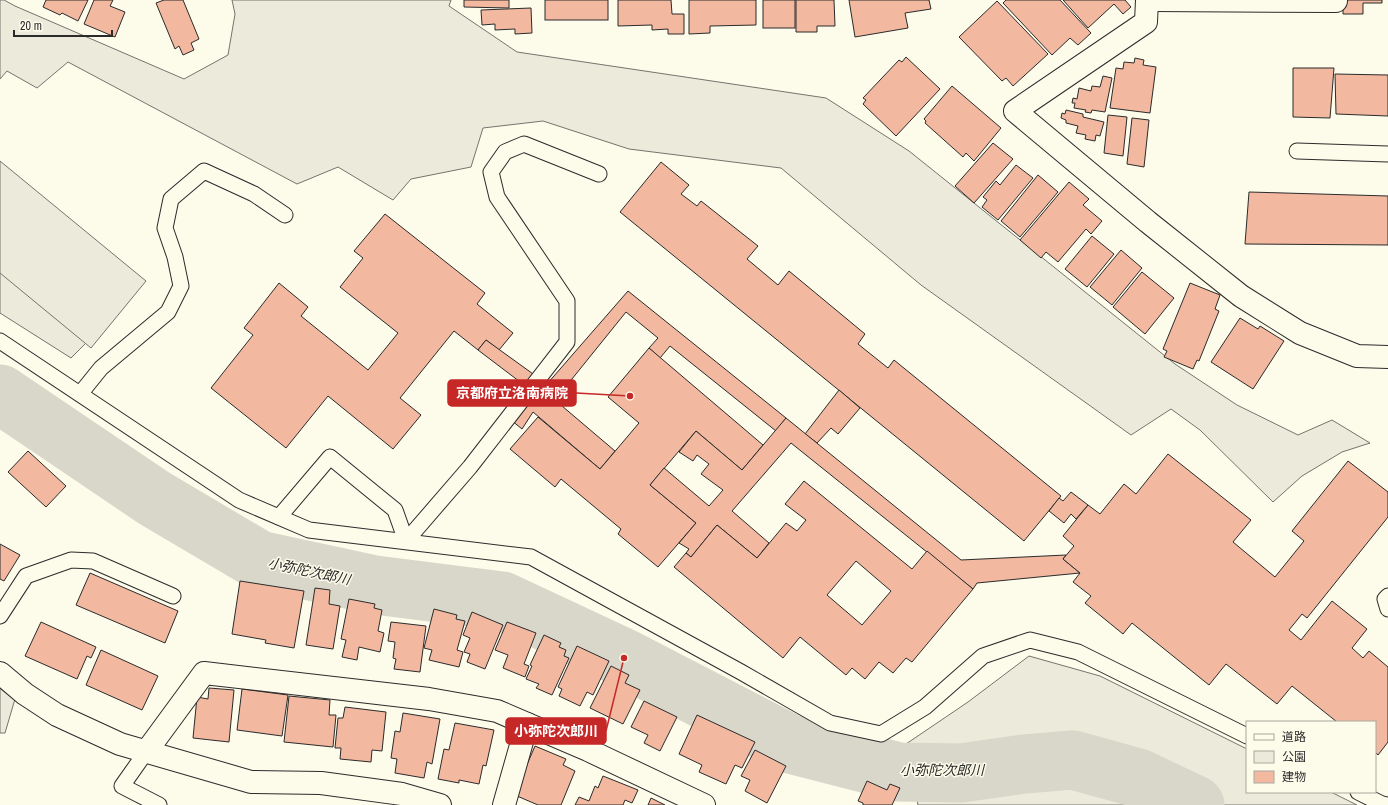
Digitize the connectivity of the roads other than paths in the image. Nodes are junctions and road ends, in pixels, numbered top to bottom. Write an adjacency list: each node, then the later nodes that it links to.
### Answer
1 (1147, 0): 9 (street)
2 (1153, 0): 3 (street)
3 (1336, 0)
4 (1297, 151): 5 (lane)
5 (1388, 154)
6 (599, 174): 12 (lane)
7 (285, 215): 10 (lane)
8 (0, 341): 10 (lane)
9 (1388, 357)
10 (80, 394): 11 (lane)
11 (280, 517): 12 (lane); 12 (lane)
12 (406, 541): 19 (lane)
13 (173, 596): 16 (lane)
14 (1388, 596): 15 (lane)
15 (1388, 609)
16 (0, 616)
17 (0, 673): 20 (street)
18 (527, 724): 20 (street); 24 (street); 25 (street)
19 (1246, 736)
20 (146, 752): 22 (lane); 23 (street)
21 (1360, 793): 26 (lane)
22 (159, 805)
23 (440, 805)
24 (504, 805)
25 (704, 805)
26 (1388, 805)

